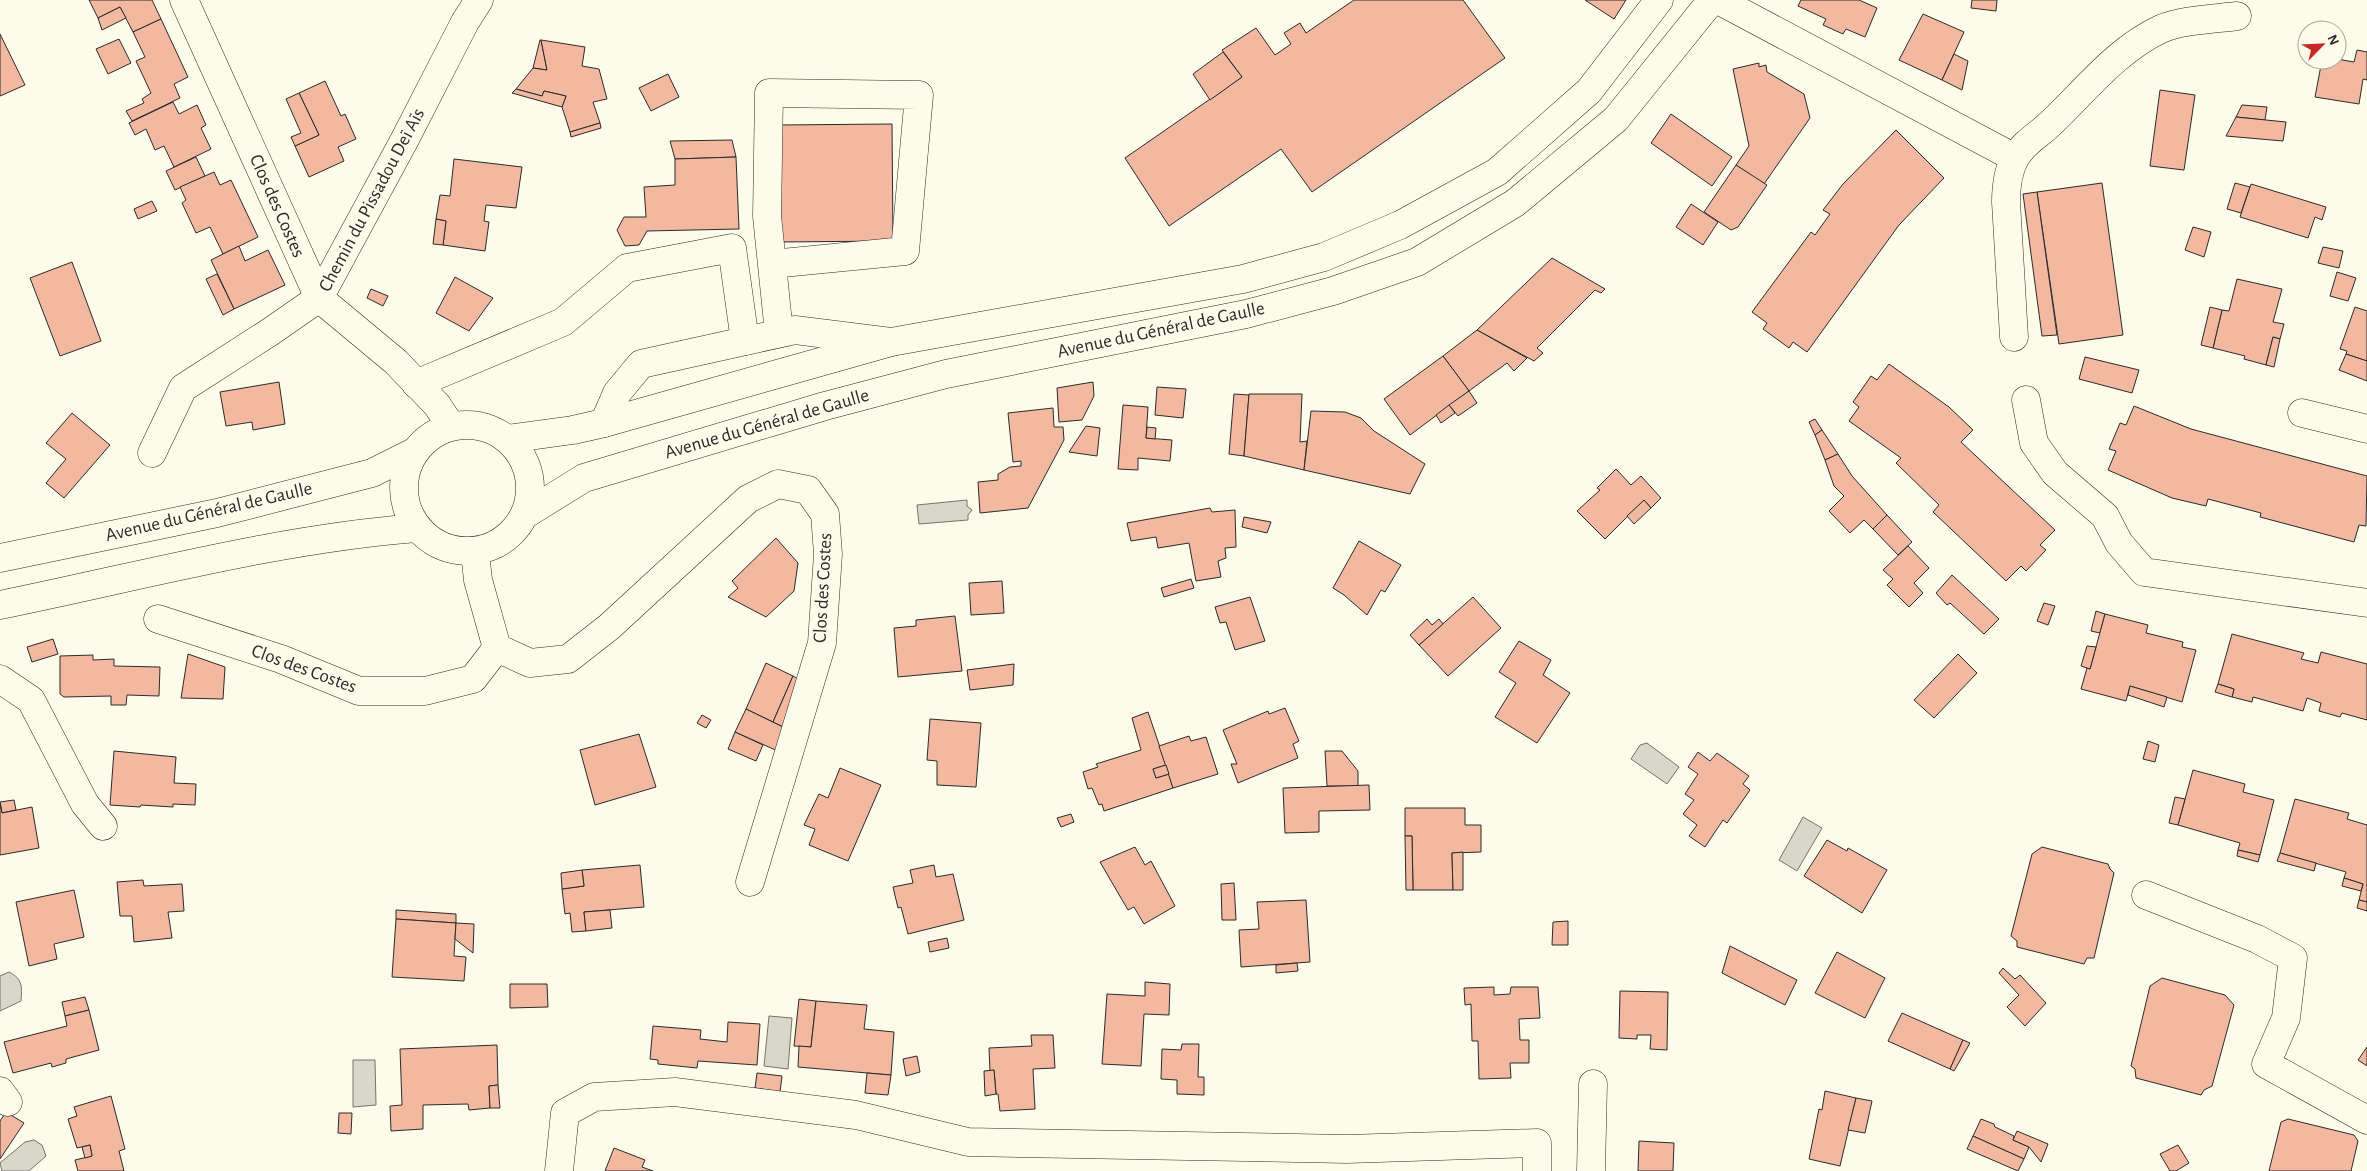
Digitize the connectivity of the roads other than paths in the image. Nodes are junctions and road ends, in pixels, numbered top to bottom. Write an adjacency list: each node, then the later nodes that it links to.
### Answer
1 (184, 0): 9 (street, Clos des Costes)
2 (479, 0): 9 (street, Chemin du Pissadou Deï Aïs)
3 (1659, 0): 13 (street, Avenue du Général de Gaulle)
4 (1712, 0): 23 (street, Avenue du Général de Gaulle)
5 (1718, 0): 7 (street)
6 (2237, 16): 7 (street)
7 (2015, 158): 11 (street)
8 (772, 264): 8 (street); 10 (street)
9 (319, 298): 14 (street, Clos des Costes); 22 (street, Chemin du Pissadou Deï Aïs)
10 (779, 333): 12 (street); 13 (street)
11 (2014, 338)
12 (745, 341): 14 (street); 17 (street)
13 (891, 342): 17 (street, Avenue du Général de Gaulle)
14 (416, 384): 18 (street, Clos des Costes)
15 (2026, 400): 27 (street)
16 (2302, 414): 19 (street)
17 (604, 423): 20 (street, Avenue du Général de Gaulle)
18 (451, 426): 20 (street, Avenue du Général de Gaulle); 21 (street, Avenue du Général de Gaulle)
19 (2367, 429)
20 (508, 439): 23 (street, Avenue du Général de Gaulle)
21 (414, 452): 24 (street, Avenue du Général de Gaulle); 26 (street, Avenue du Général de Gaulle)
22 (152, 453)
23 (526, 514): 25 (street, Avenue du Général de Gaulle)
24 (417, 528): 25 (street, Avenue du Général de Gaulle); 28 (street)
25 (475, 552): 30 (street)
26 (0, 558)
27 (2367, 603)
28 (0, 605)
29 (158, 619): 30 (street, Clos des Costes)
30 (497, 648): 33 (street, Clos des Costes)
31 (0, 679): 32 (street)
32 (103, 826)
33 (750, 882)
34 (2146, 895): 36 (street)
35 (1593, 1084): 39 (street)
36 (2367, 1120)
37 (559, 1171): 38 (street)
38 (1537, 1171)
39 (1591, 1171)

